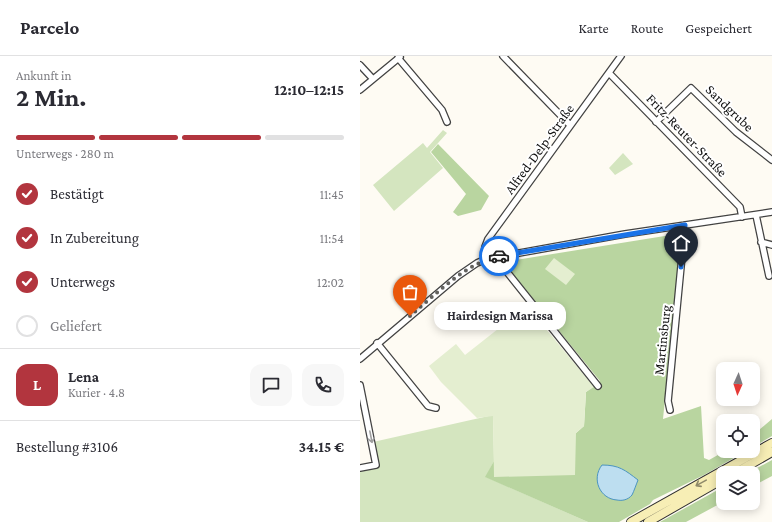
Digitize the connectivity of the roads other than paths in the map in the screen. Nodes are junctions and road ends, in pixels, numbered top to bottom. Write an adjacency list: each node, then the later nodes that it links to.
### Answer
1 (504, 56): 10 (street)
2 (621, 56): 5 (street, Alfred-Delp-Straße)
3 (400, 57): 6 (street); 8 (street)
4 (360, 65): 6 (street)
5 (609, 73): 9 (street, Fritz-Reuter-Straße); 10 (street, Alfred-Delp-Straße)
6 (373, 79): 7 (street)
7 (360, 90)
8 (447, 122)
9 (656, 122): 11 (street, Sandgrube); 14 (street, Fritz-Reuter-Straße)
10 (570, 126): 19 (street, Alfred-Delp-Straße)
11 (772, 160)
12 (772, 212): 13 (street)
13 (756, 215): 14 (street); 16 (street)
14 (742, 217): 15 (street)
15 (685, 225): 18 (street); 26 (street, Martinsburg)
16 (761, 242): 17 (street); 20 (street)
17 (772, 245)
18 (498, 256): 19 (street); 24 (street)
19 (486, 259): 21 (street)
20 (769, 276)
21 (378, 344): 22 (street); 25 (street)
22 (360, 358)
23 (360, 385): 30 (street, one-way to 30)
24 (598, 386)
25 (436, 408)
26 (670, 410)
27 (772, 443): 32 (main road, one-way to 32)
28 (772, 452): 29 (main road)
29 (747, 466)
30 (360, 468)
31 (716, 483): 33 (main road)
32 (630, 522)
33 (648, 522)

